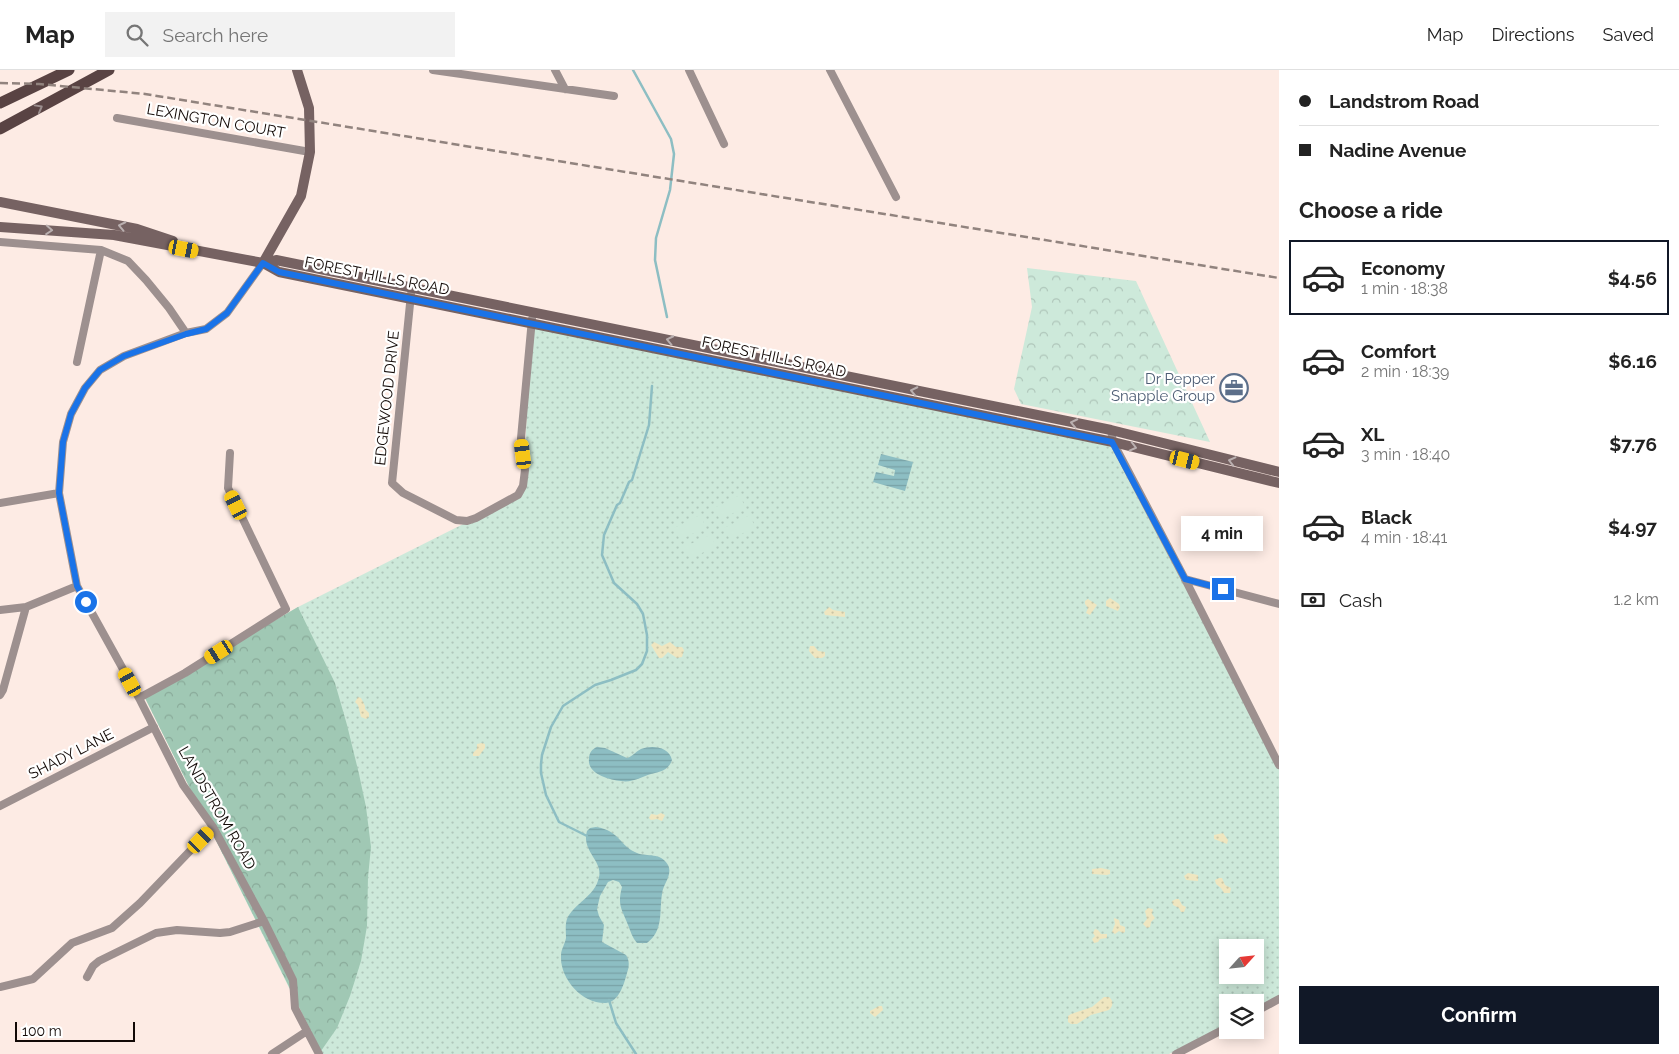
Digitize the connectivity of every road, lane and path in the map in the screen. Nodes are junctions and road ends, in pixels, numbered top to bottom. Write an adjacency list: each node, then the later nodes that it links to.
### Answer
1 (69, 70): 11 (main road)
2 (297, 70): 15 (street, LANDSTROM ROAD)
3 (433, 70): 9 (street)
4 (555, 70): 9 (street)
5 (700, 70): 8 (street)
6 (830, 70): 16 (street)
7 (106, 71): 13 (main road, one-way to 7)
8 (690, 72): 14 (street)
9 (565, 89): 10 (street)
10 (614, 96)
11 (0, 103)
12 (117, 118): 15 (street, LEXINGTON COURT)
13 (0, 129)
14 (724, 144)
15 (310, 152): 22 (street, LANDSTROM ROAD)
16 (896, 197)
17 (0, 202): 21 (street, FOREST HILLS ROAD, one-way to 17)
18 (0, 227): 21 (street, FOREST HILLS ROAD, one-way to 21)
19 (0, 242): 20 (street)
20 (101, 250): 26 (street); 27 (street)
21 (219, 256): 22 (street, FOREST HILLS ROAD)
22 (263, 263): 23 (street, FOREST HILLS ROAD); 26 (street, LANDSTROM ROAD)
23 (411, 292): 24 (street, FOREST HILLS ROAD); 25 (street, FOREST HILLS ROAD); 25 (street, EDGEWOOD DRIVE)
24 (532, 312): 25 (street, EDGEWOOD DRIVE); 28 (street, FOREST HILLS ROAD, one-way to 24)
25 (532, 323): 29 (street, FOREST HILLS ROAD)
26 (186, 334): 39 (street, LANDSTROM ROAD)
27 (77, 362)
28 (892, 386): 29 (street); 30 (street, FOREST HILLS ROAD, one-way to 28)
29 (890, 397): 31 (street, FOREST HILLS ROAD)
30 (949, 398): 31 (street); 32 (street, FOREST HILLS ROAD, one-way to 30)
31 (948, 409): 33 (street, FOREST HILLS ROAD)
32 (1111, 430): 33 (street); 35 (street, FOREST HILLS ROAD, one-way to 32)
33 (1112, 442): 37 (street, FOREST HILLS ROAD, one-way to 37); 41 (street)
34 (230, 453): 47 (street)
35 (1258, 467): 36 (street, FOREST HILLS ROAD); 37 (street)
36 (1279, 472)
37 (1257, 478): 38 (street, FOREST HILLS ROAD)
38 (1279, 483)
39 (59, 493): 40 (street); 42 (street, LANDSTROM ROAD)
40 (0, 503)
41 (1185, 579): 43 (street); 49 (street)
42 (77, 586): 44 (street); 47 (street, LANDSTROM ROAD)
43 (1279, 604)
44 (26, 607): 45 (street); 46 (street)
45 (0, 610)
46 (0, 695)
47 (139, 698): 48 (street, LANDSTROM ROAD)
48 (154, 727): 50 (street, SHADY LANE); 51 (street, LANDSTROM ROAD)
49 (1279, 765)
50 (0, 806)
51 (214, 827): 52 (street, LANDSTROM ROAD); 54 (street)
52 (264, 921): 53 (street); 57 (street, LANDSTROM ROAD)
53 (87, 977)
54 (0, 987)
55 (1279, 999): 56 (street)
56 (1264, 1007)
57 (307, 1031): 59 (street); 60 (street, LANDSTROM ROAD)
58 (1219, 1031): 61 (street)
59 (272, 1054)
60 (319, 1054)
61 (1176, 1054)

